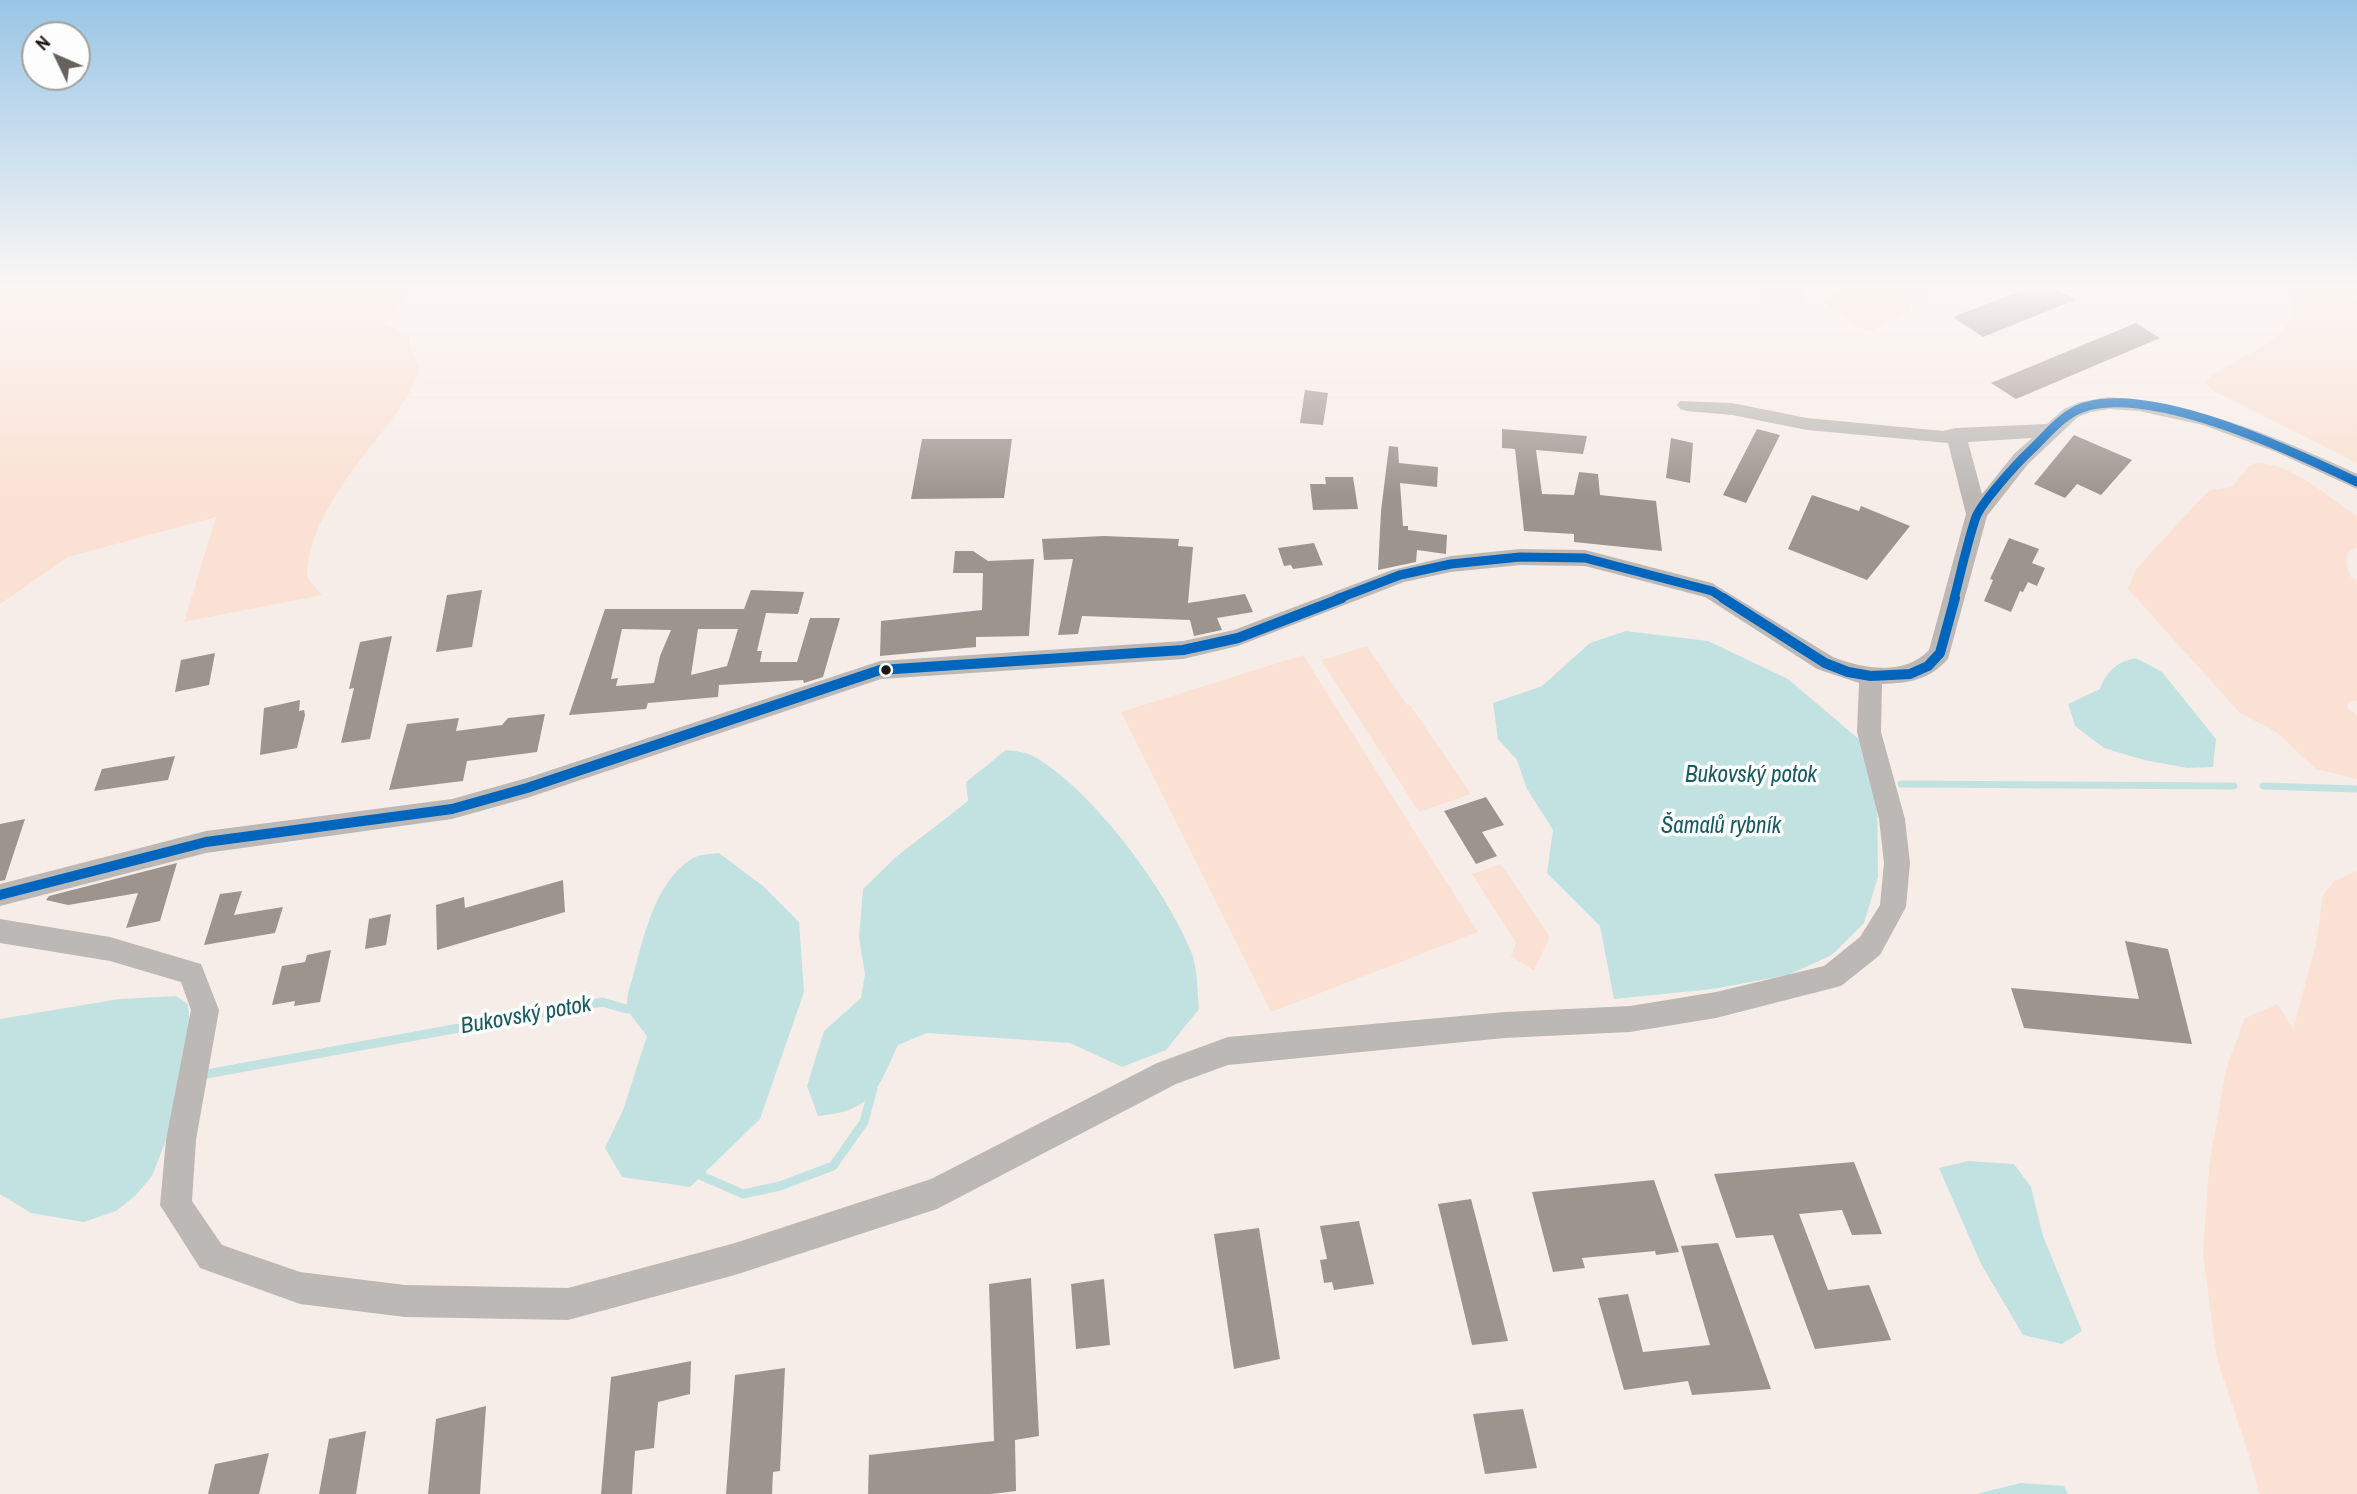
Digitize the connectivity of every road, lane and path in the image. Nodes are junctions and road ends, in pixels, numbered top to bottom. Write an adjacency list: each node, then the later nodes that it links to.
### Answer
1 (1687, 405): 3 (street)
2 (2051, 430): 3 (street); 4 (street); 5 (street)
3 (1956, 435): 5 (street)
4 (2357, 482)
5 (1977, 514): 6 (street)
6 (1871, 676): 7 (street); 8 (street)
7 (0, 895)
8 (0, 931)

